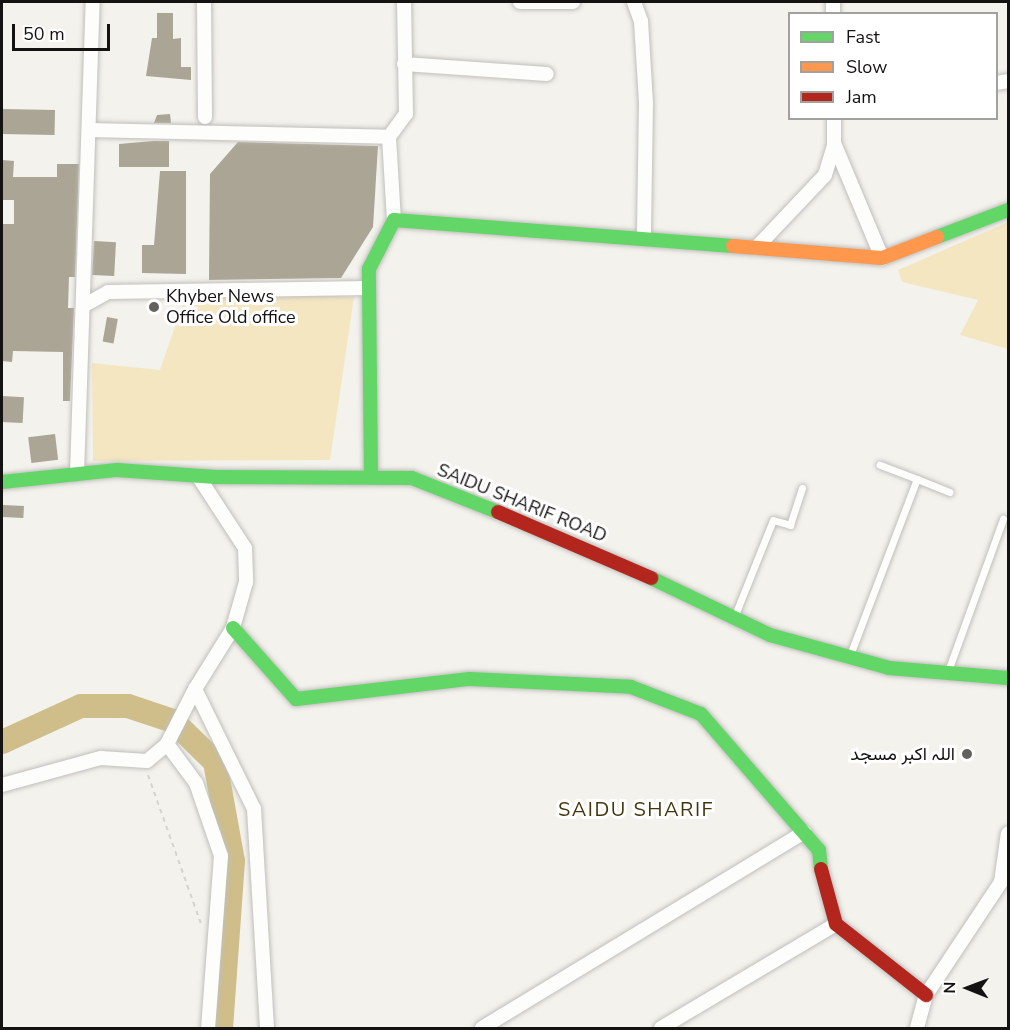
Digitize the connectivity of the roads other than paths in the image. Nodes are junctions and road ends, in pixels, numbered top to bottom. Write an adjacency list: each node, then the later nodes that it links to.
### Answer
1 (93, 2): 11 (street)
2 (204, 2): 9 (street)
3 (405, 2): 7 (street)
4 (520, 2): 5 (street)
5 (573, 2)
6 (634, 2): 16 (street)
7 (404, 64): 8 (street); 12 (street)
8 (547, 74)
9 (205, 117)
10 (834, 120): 13 (street)
11 (88, 130): 12 (street); 20 (street)
12 (389, 137): 15 (street)
13 (834, 143): 17 (street); 18 (street)
14 (1008, 210): 18 (street)
15 (394, 220): 16 (street); 19 (street)
16 (644, 236): 17 (street)
17 (756, 248): 18 (street)
18 (882, 258)
19 (368, 288): 20 (street); 24 (street)
20 (83, 306): 22 (street)
21 (880, 465): 25 (lane)
22 (77, 474): 23 (street, SAIDU SHARIF ROAD); 26 (street, SAIDU SHARIF ROAD)
23 (198, 476): 24 (street, SAIDU SHARIF ROAD); 31 (street)
24 (371, 476): 30 (street, SAIDU SHARIF ROAD)
25 (917, 479): 28 (lane); 32 (lane)
26 (2, 482)
27 (802, 488): 30 (lane)
28 (949, 492)
29 (1003, 519): 33 (lane)
30 (734, 618): 32 (street, SAIDU SHARIF ROAD)
31 (233, 628): 35 (street); 38 (street)
32 (849, 657): 33 (street, SAIDU SHARIF ROAD)
33 (948, 673): 34 (street, SAIDU SHARIF ROAD)
34 (1008, 678)
35 (194, 689): 36 (street); 43 (street)
36 (167, 743): 37 (street); 42 (street)
37 (2, 785)
38 (804, 832): 40 (street); 44 (street)
39 (1008, 833): 41 (street)
40 (836, 924): 41 (street); 45 (street)
41 (926, 995): 46 (street)
42 (208, 1029)
43 (267, 1029)
44 (482, 1029)
45 (661, 1029)
46 (917, 1029)

